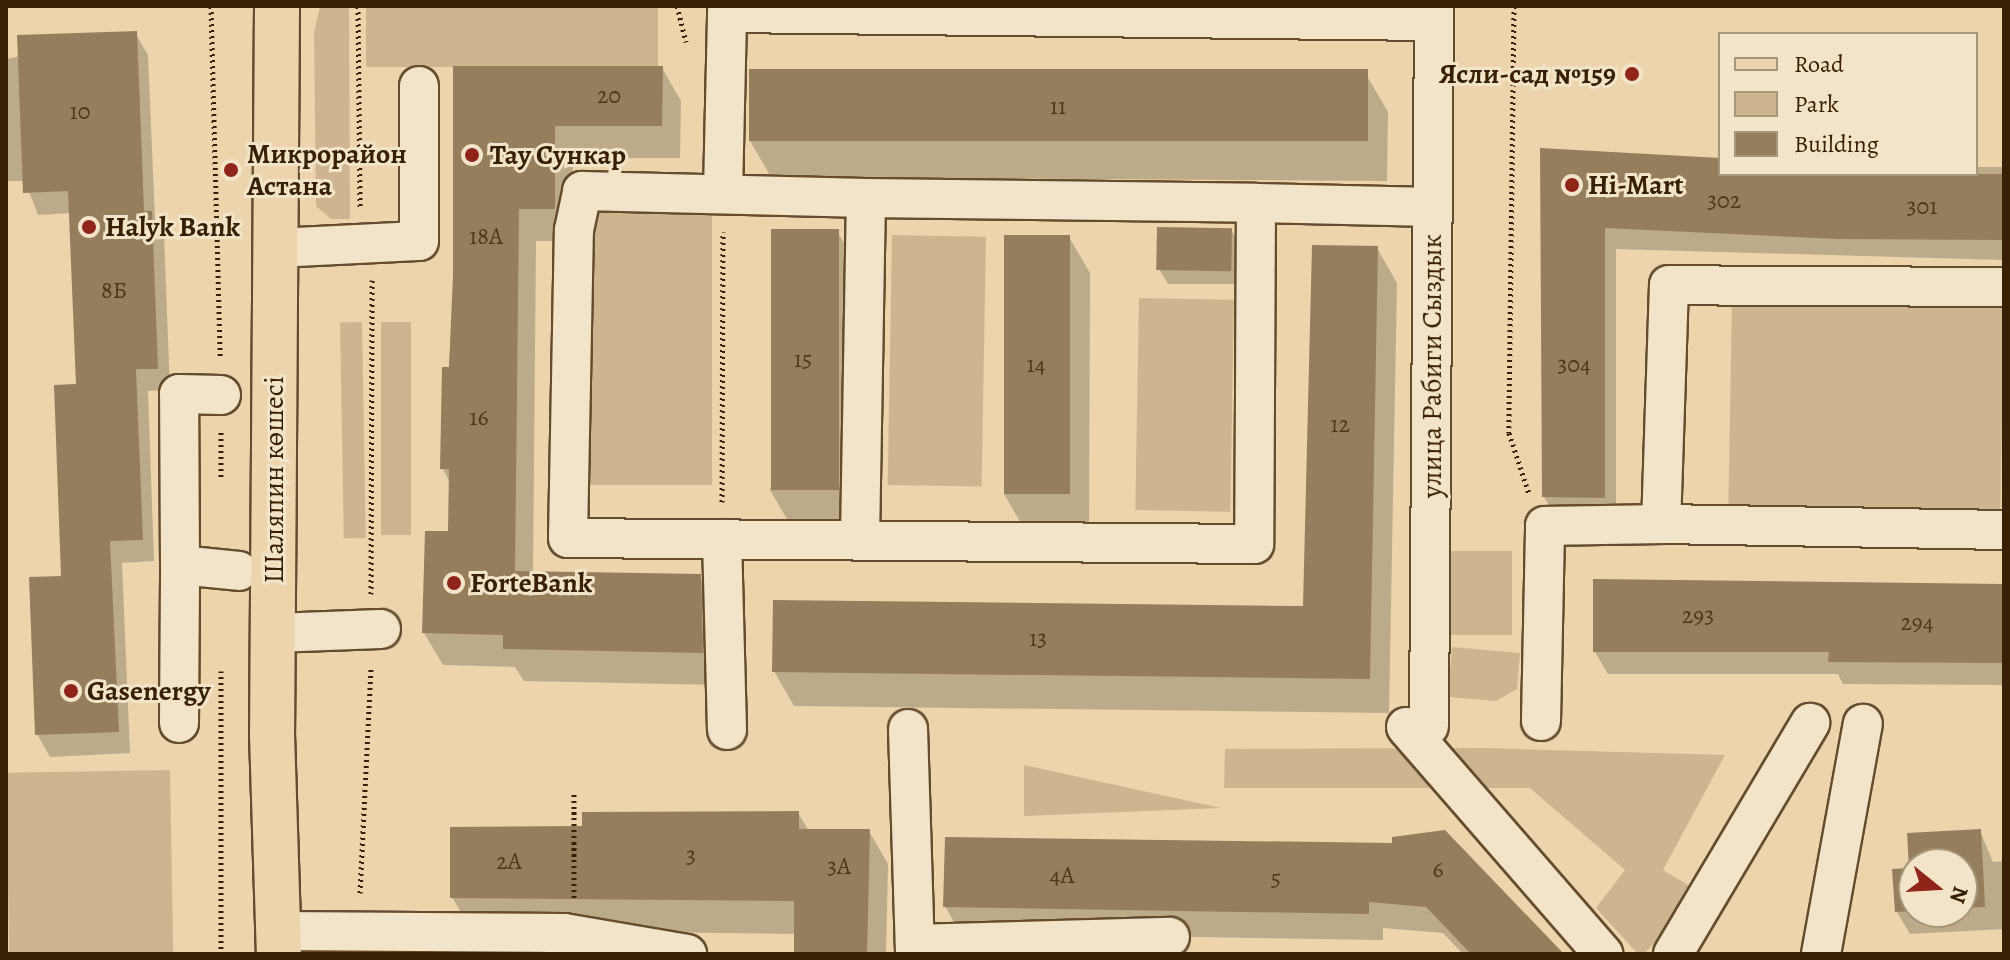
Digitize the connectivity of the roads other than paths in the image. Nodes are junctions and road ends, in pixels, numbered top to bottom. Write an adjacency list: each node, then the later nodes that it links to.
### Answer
1 (277, 6): 8 (main road, Шаляпин көшесі)
2 (1434, 13): 4 (street); 7 (street, улица Рабиги Сыздык)
3 (419, 86): 8 (street)
4 (723, 193): 5 (street); 13 (street)
5 (866, 198): 6 (street); 14 (street)
6 (1256, 203): 7 (street); 14 (street)
7 (1433, 207): 30 (street, улица Рабиги Сыздык)
8 (275, 248): 18 (main road, Шаляпин көшесі)
9 (2004, 287): 11 (street)
10 (221, 395): 15 (street)
11 (1661, 524): 12 (street); 19 (street)
12 (2004, 530)
13 (722, 539): 14 (street); 24 (street)
14 (860, 540)
15 (180, 565): 16 (street); 20 (street)
16 (239, 571)
17 (376, 630): 18 (street)
18 (273, 633): 27 (main road, Шаляпин көшесі)
19 (1541, 721)
20 (179, 723)
21 (1810, 723): 31 (street)
22 (1863, 724): 32 (street)
23 (908, 729): 28 (street)
24 (727, 730)
25 (1170, 937): 28 (street)
26 (568, 941): 27 (street); 29 (street)
27 (278, 943)
28 (915, 949)
29 (687, 954)
30 (1603, 954)
31 (1673, 954)
32 (1821, 954)

